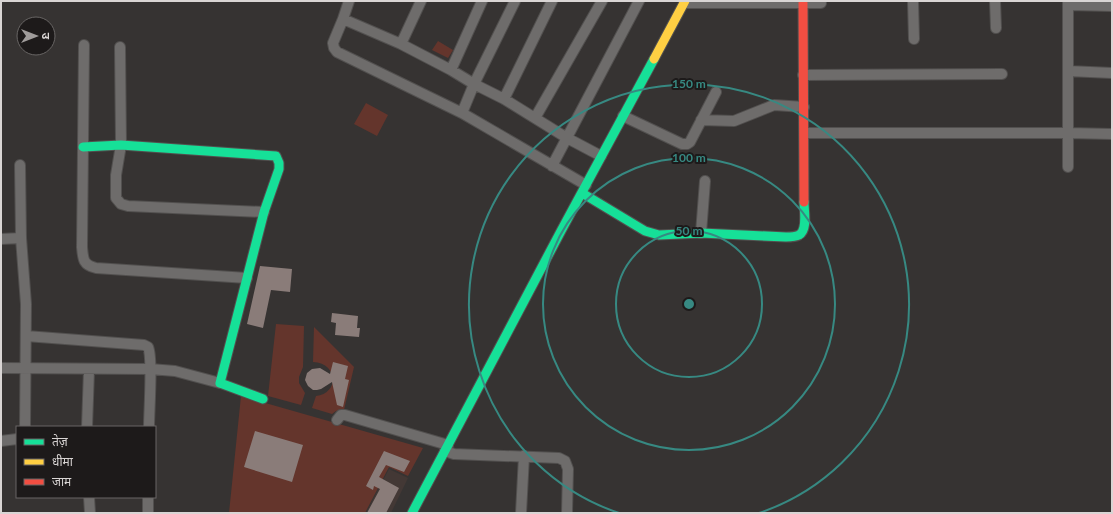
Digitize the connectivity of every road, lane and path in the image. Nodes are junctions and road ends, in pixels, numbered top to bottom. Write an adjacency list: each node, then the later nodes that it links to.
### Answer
1 (349, 1): 15 (street)
2 (421, 1): 18 (street)
3 (482, 1): 21 (street)
4 (515, 1): 26 (street)
5 (552, 1): 28 (street)
6 (602, 1): 32 (street)
7 (639, 1): 37 (street)
8 (913, 1): 17 (street)
9 (995, 1): 16 (street)
10 (684, 2): 11 (street); 31 (street)
11 (803, 3): 12 (street); 25 (street)
12 (821, 3)
13 (1068, 3): 14 (street); 22 (street)
14 (1112, 6)
15 (343, 19): 18 (street); 30 (street)
16 (996, 28)
17 (914, 39)
18 (401, 44): 21 (street)
19 (84, 45): 39 (street)
20 (120, 47): 38 (street)
21 (451, 70): 26 (street)
22 (1068, 71): 23 (street); 35 (street)
23 (1112, 73)
24 (1002, 74): 25 (street)
25 (803, 75): 29 (street)
26 (474, 84): 28 (street); 30 (street)
27 (716, 92): 33 (street)
28 (504, 99): 32 (street)
29 (804, 107): 33 (street); 34 (street)
30 (462, 113): 42 (street)
31 (623, 116): 33 (street); 40 (street)
32 (535, 118): 37 (street)
33 (702, 120)
34 (805, 133): 35 (street); 47 (street)
35 (1068, 133): 36 (street); 43 (street)
36 (1112, 134)
37 (567, 138): 40 (street); 42 (street)
38 (121, 145): 39 (street); 46 (street); 46 (street)
39 (83, 148): 50 (street)
40 (601, 156): 45 (street)
41 (20, 165): 48 (street)
42 (552, 166): 45 (street)
43 (1068, 168)
44 (705, 181): 47 (street)
45 (584, 189): 47 (street); 64 (street)
46 (264, 212): 50 (street)
47 (702, 233)
48 (21, 238): 49 (street); 51 (street)
49 (1, 239)
50 (247, 278): 56 (street)
51 (26, 336): 53 (street); 54 (street)
52 (1, 368): 53 (street)
53 (26, 369): 55 (street); 59 (street)
54 (150, 369): 55 (street); 56 (street); 61 (street)
55 (89, 370): 60 (street)
56 (220, 383): 57 (street)
57 (263, 399)
58 (337, 420): 64 (street)
59 (25, 426)
60 (87, 426)
61 (149, 426)
62 (1, 440): 63 (street)
63 (16, 440)
64 (447, 448): 65 (street); 70 (street)
65 (524, 456): 71 (street); 72 (street)
66 (89, 498): 68 (street)
67 (148, 498): 69 (street)
68 (90, 513)
69 (148, 513)
70 (412, 513)
71 (521, 513)
72 (567, 513)

